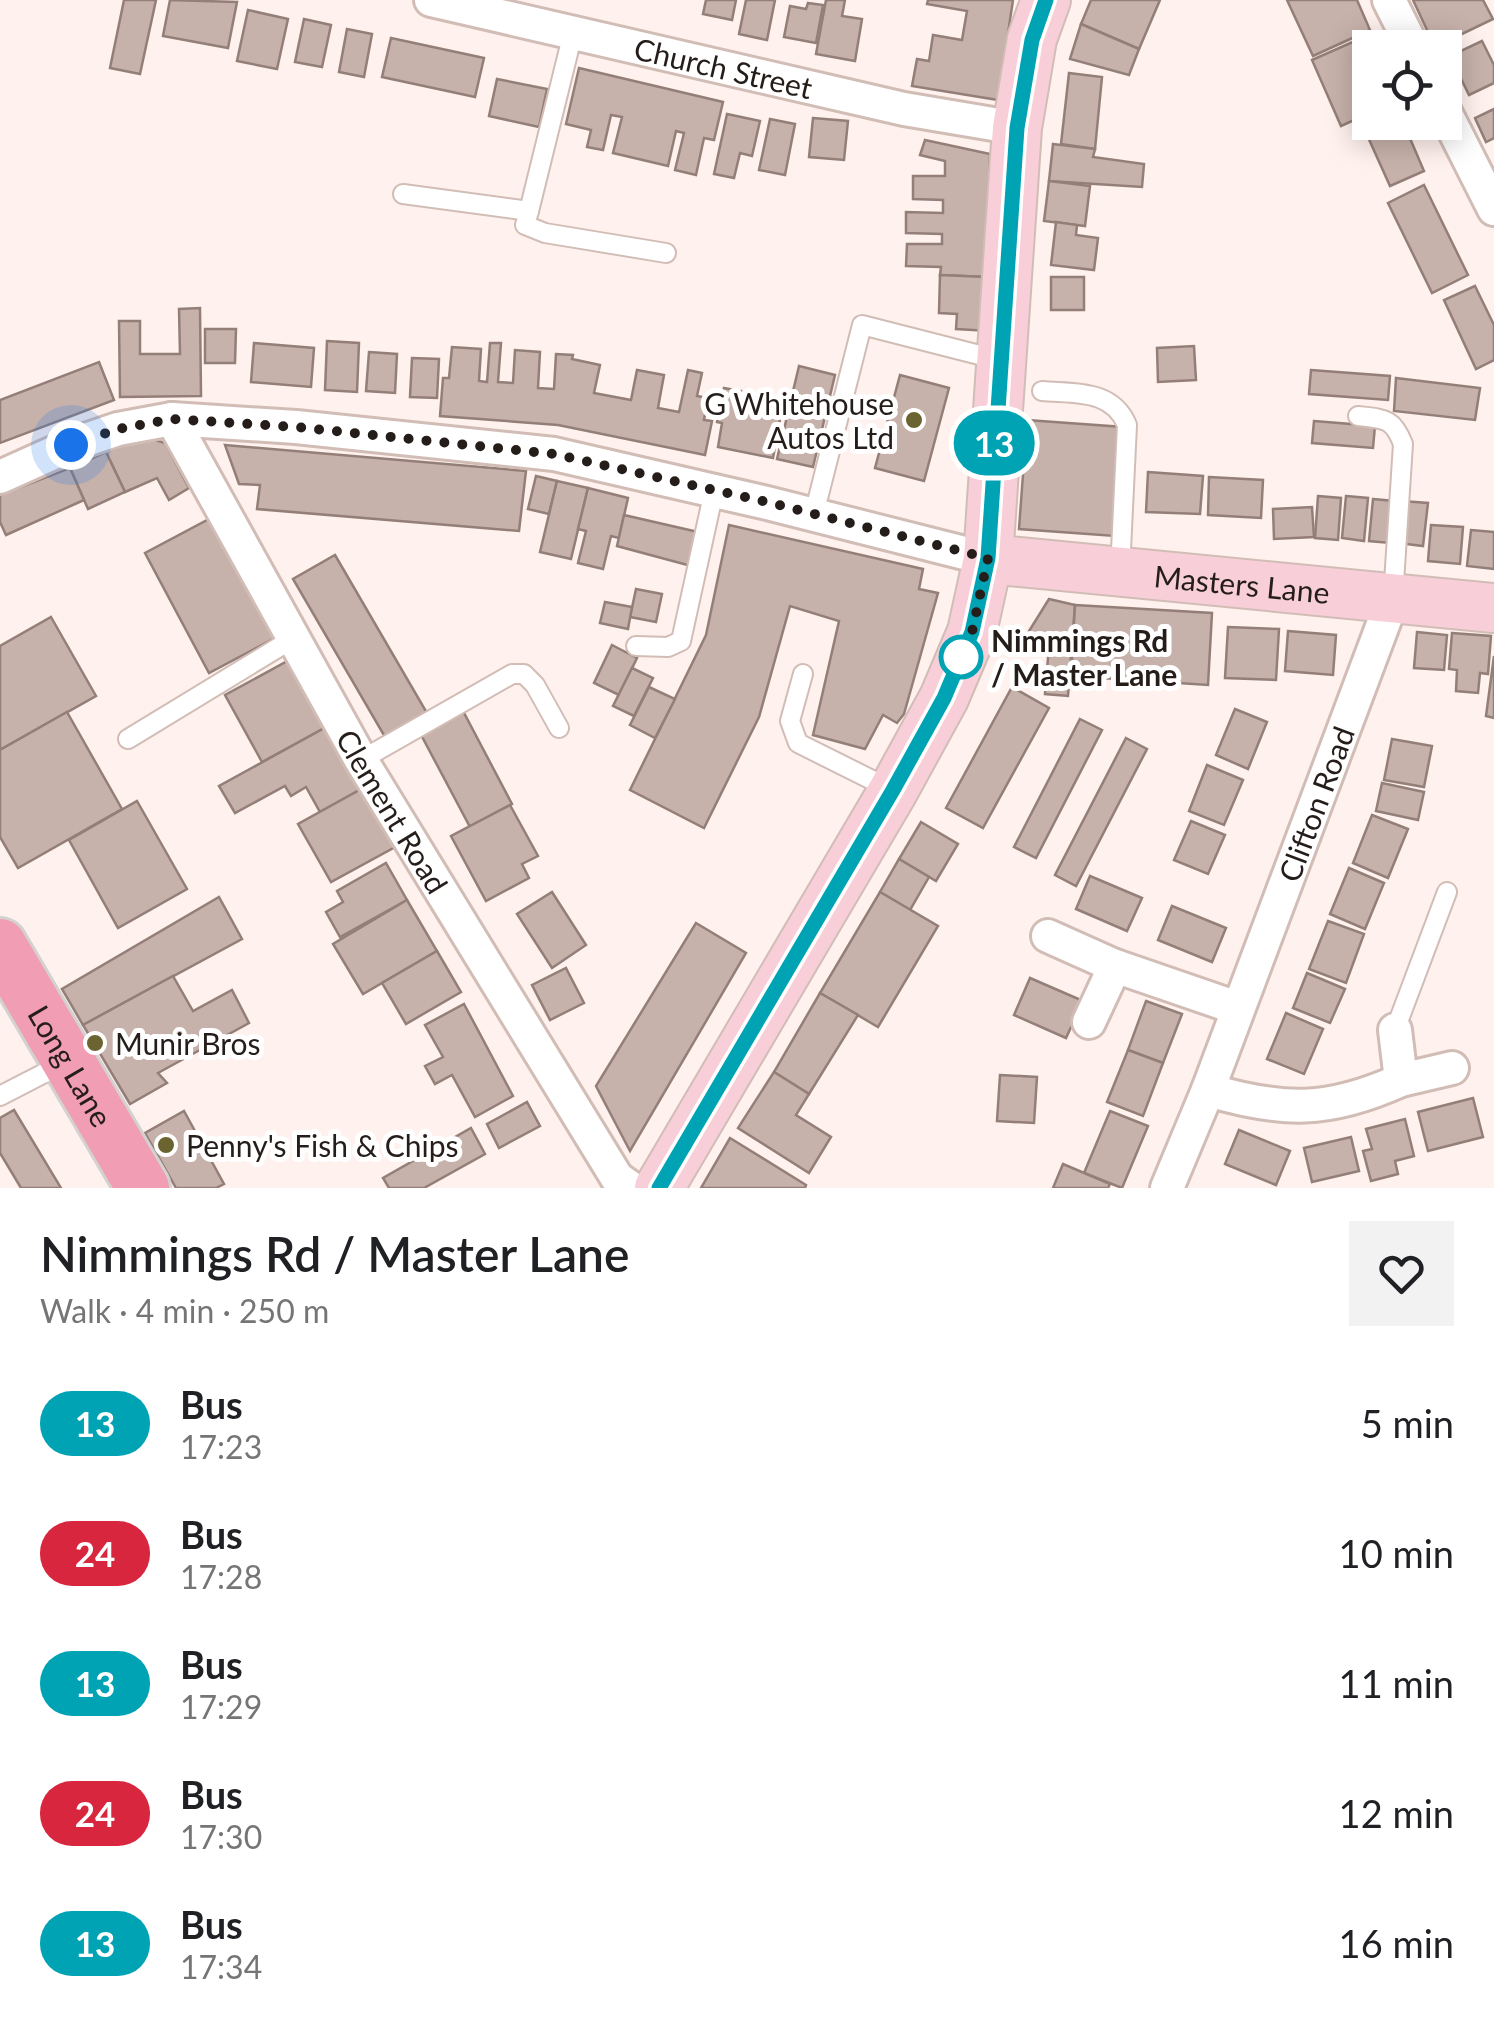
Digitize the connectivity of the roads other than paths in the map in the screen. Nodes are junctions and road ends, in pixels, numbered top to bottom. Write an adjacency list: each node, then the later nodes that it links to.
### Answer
1 (430, 0): 5 (street, Church Street)
2 (1046, 0): 6 (main road)
3 (1389, 0): 4 (street)
4 (1403, 30)
5 (573, 33): 6 (street, Church Street); 10 (lane)
6 (1017, 128): 12 (main road)
7 (1459, 140): 9 (street)
8 (404, 194): 10 (lane)
9 (1494, 209)
10 (528, 211): 11 (lane)
11 (666, 253)
12 (1000, 360): 18 (lane); 19 (main road)
13 (1042, 391): 20 (lane)
14 (1358, 416): 21 (lane)
15 (172, 419): 16 (street); 17 (street); 23 (street, Clement Road)
16 (0, 477)
17 (714, 491): 18 (street); 24 (lane)
18 (814, 514): 19 (street)
19 (988, 558): 20 (main road, Masters Lane); 29 (main road)
20 (1120, 571): 21 (main road, Masters Lane)
21 (1392, 598): 22 (main road, Masters Lane); 34 (street, Clifton Road)
22 (1494, 608)
23 (294, 638): 27 (lane); 28 (street, Clement Road)
24 (636, 646)
25 (803, 674): 29 (lane)
26 (558, 728): 28 (lane)
27 (128, 739)
28 (362, 760): 43 (street, Clement Road)
29 (893, 790): 44 (main road)
30 (1448, 892): 36 (lane)
31 (1048, 936): 33 (street)
32 (0, 944): 37 (main road, Long Lane)
33 (1115, 966): 34 (street); 35 (street)
34 (1238, 1008): 40 (street, Clifton Road)
35 (1089, 1022)
36 (1395, 1030): 39 (street)
37 (67, 1062): 41 (lane); 42 (main road, Long Lane)
38 (1452, 1068): 39 (street)
39 (1401, 1080): 40 (street)
40 (1208, 1090): 45 (street, Clifton Road)
41 (0, 1096)
42 (143, 1188)
43 (632, 1188)
44 (659, 1188)
45 (1167, 1188)

